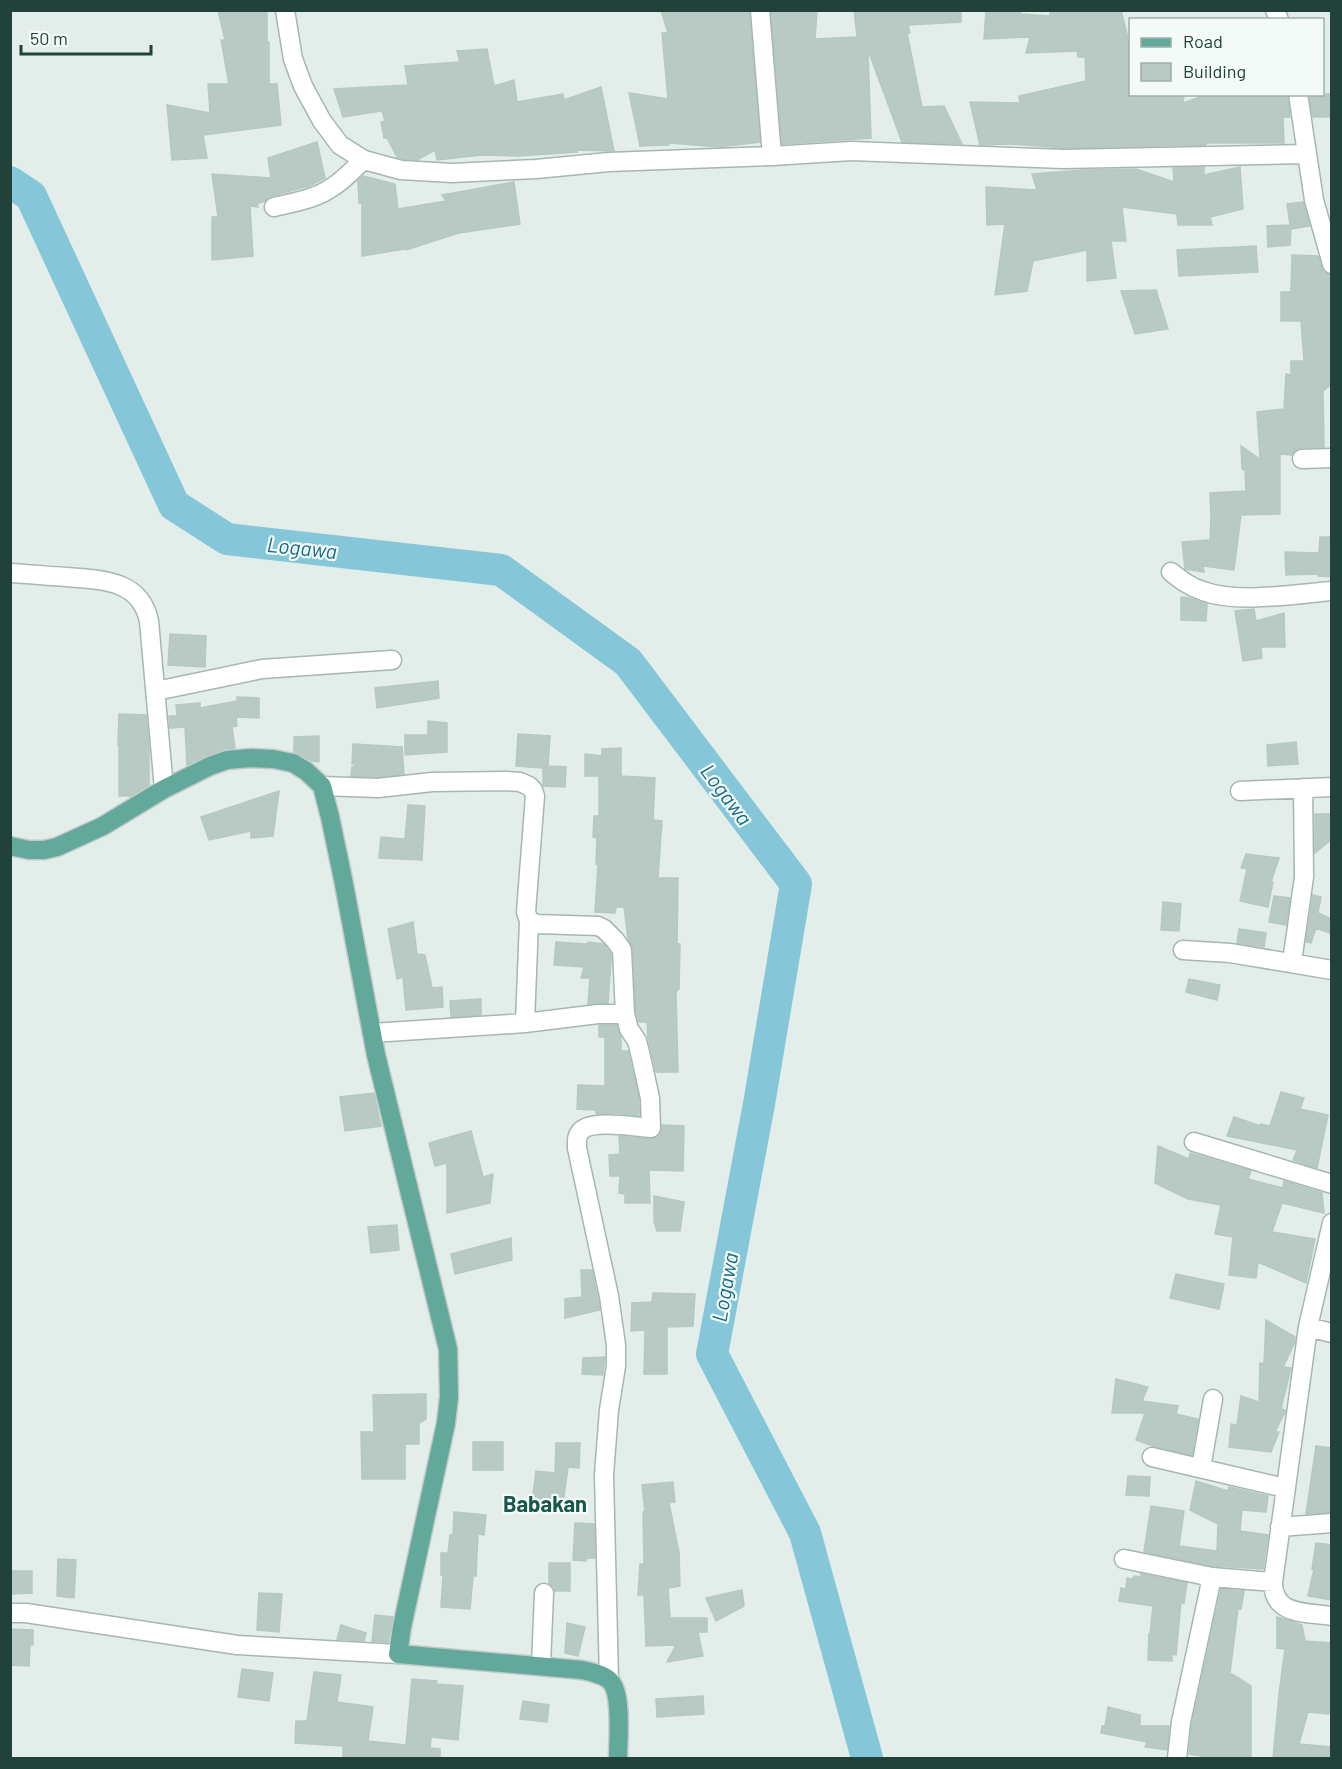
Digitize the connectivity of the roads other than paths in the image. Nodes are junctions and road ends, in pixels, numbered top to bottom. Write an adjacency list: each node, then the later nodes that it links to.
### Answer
1 (285, 10): 6 (street)
2 (760, 10): 5 (street)
3 (1298, 96): 4 (street)
4 (1306, 154): 5 (street); 7 (street)
5 (772, 156): 6 (street)
6 (364, 160): 8 (street)
7 (1323, 200): 9 (street)
8 (274, 207)
9 (1332, 264)
10 (1332, 458): 11 (street)
11 (1302, 459)
12 (1171, 572): 14 (street)
13 (10, 573): 16 (street)
14 (1332, 591)
15 (393, 660): 16 (street)
16 (156, 691): 20 (street)
17 (322, 786): 20 (main road); 23 (street); 29 (main road)
18 (1332, 787): 19 (street)
19 (1303, 788): 21 (street); 25 (street)
20 (164, 789): 22 (main road)
21 (1240, 791)
22 (10, 846)
23 (529, 921): 27 (street); 28 (street)
24 (1182, 950): 25 (street)
25 (1292, 962): 26 (street)
26 (1332, 970)
27 (625, 1014): 28 (street); 49 (street)
28 (525, 1023): 29 (street)
29 (372, 1033): 47 (main road)
30 (1194, 1142): 31 (street)
31 (1332, 1184)
32 (1332, 1223): 33 (street)
33 (1308, 1327): 34 (street); 38 (street)
34 (1332, 1333)
35 (1213, 1399): 37 (street)
36 (1152, 1457): 37 (street)
37 (1201, 1468): 38 (street)
38 (1285, 1488): 40 (street)
39 (1332, 1523): 40 (street)
40 (1280, 1527): 43 (street)
41 (1124, 1559): 42 (street)
42 (1212, 1577): 43 (street); 51 (street)
43 (1273, 1582): 46 (street)
44 (544, 1593): 48 (street)
45 (10, 1613): 47 (street)
46 (1332, 1616)
47 (398, 1654): 48 (main road)
48 (541, 1666): 49 (main road)
49 (609, 1680): 50 (main road)
50 (618, 1758)
51 (1177, 1758)

